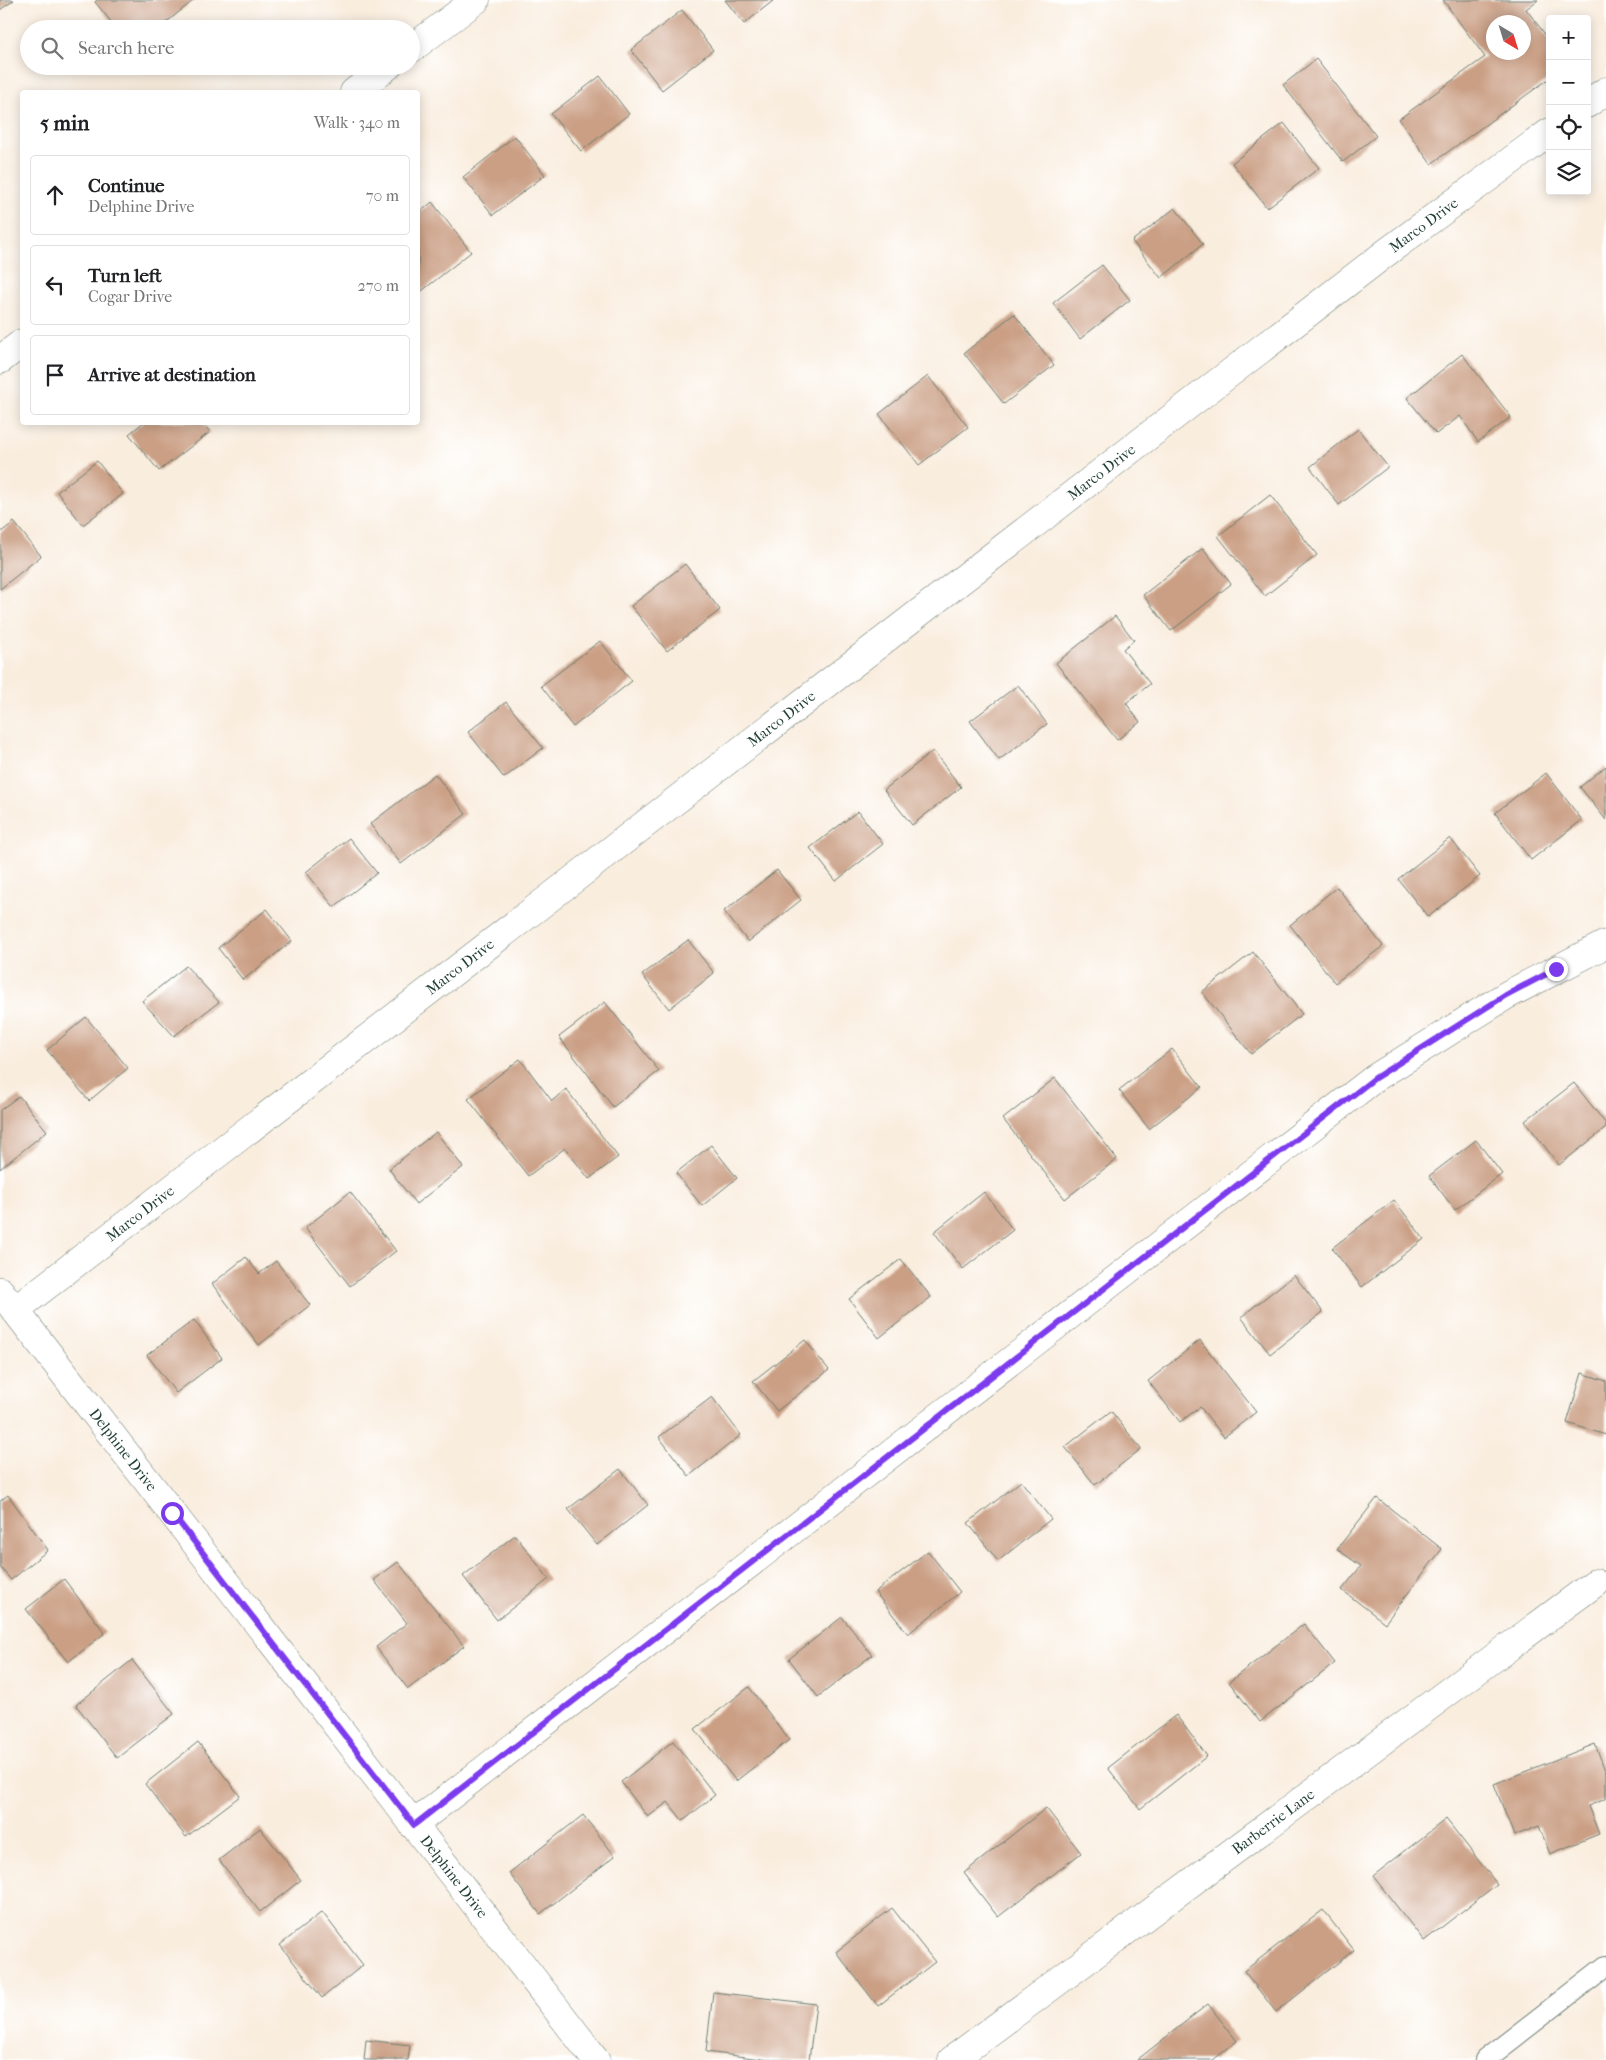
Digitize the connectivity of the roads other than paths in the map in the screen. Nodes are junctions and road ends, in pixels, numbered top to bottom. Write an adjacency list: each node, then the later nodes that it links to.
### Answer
1 (476, 0): 2 (street)
2 (420, 42)
3 (376, 75): 4 (street)
4 (357, 90)
5 (1606, 90): 6 (street)
6 (1591, 101)
7 (1546, 135): 11 (street, Marco Drive)
8 (20, 345): 9 (street)
9 (0, 360)
10 (1606, 944): 13 (street)
11 (8, 1301): 13 (street, Delphine Drive)
12 (1595, 1584): 16 (street, Barberrie Lane)
13 (414, 1825): 15 (street, Delphine Drive)
14 (1606, 1966): 17 (lane)
15 (596, 2060)
16 (952, 2060)
17 (1485, 2060)

